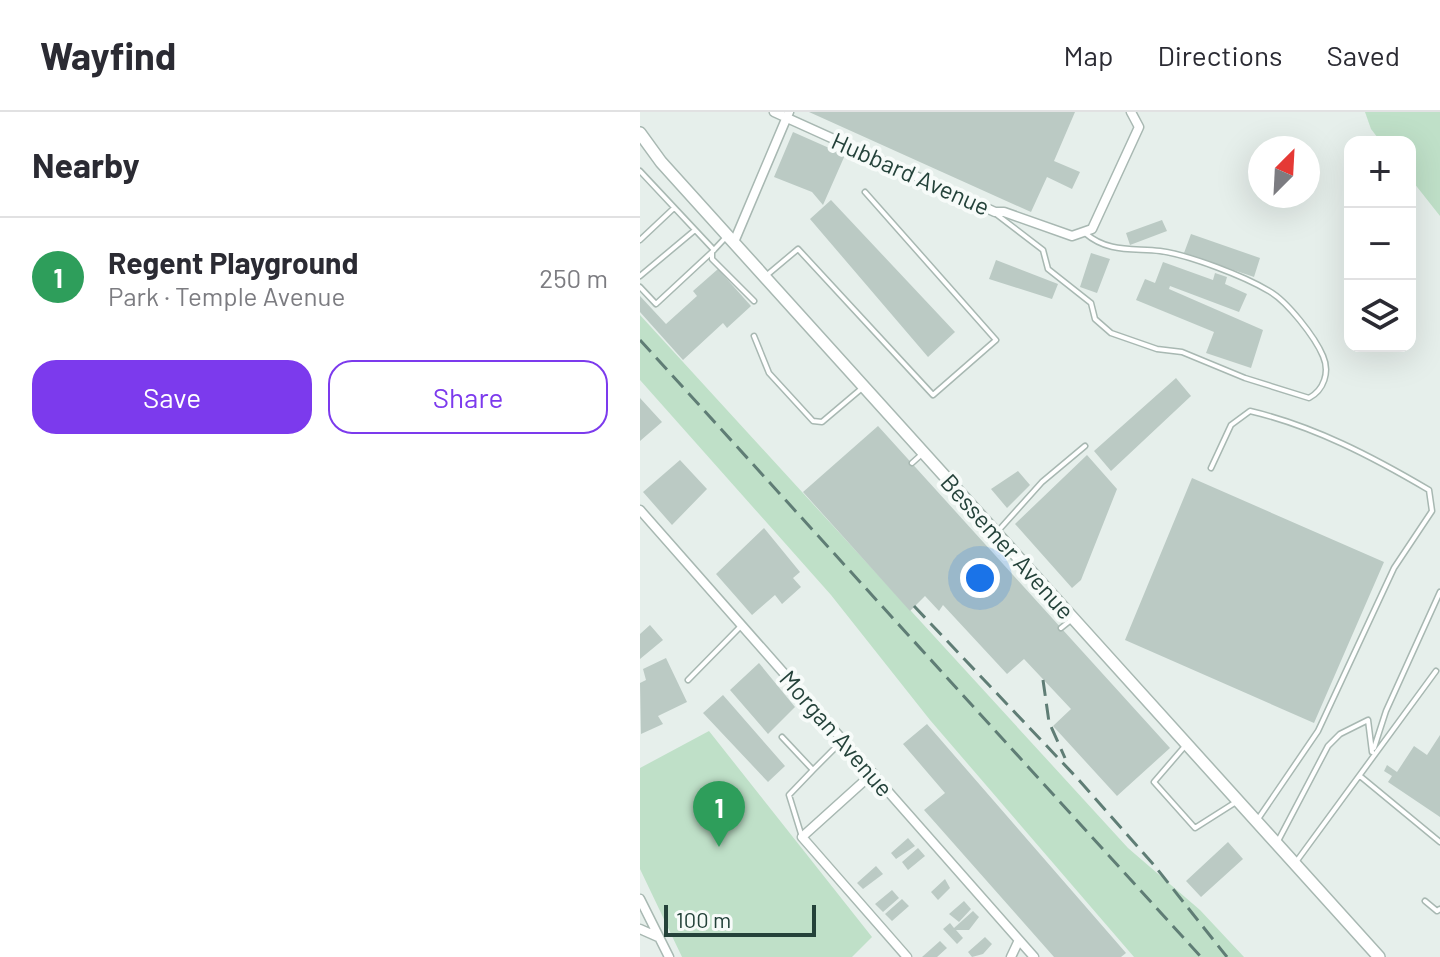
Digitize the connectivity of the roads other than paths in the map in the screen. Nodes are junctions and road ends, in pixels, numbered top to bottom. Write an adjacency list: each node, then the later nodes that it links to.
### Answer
1 (774, 112): 3 (street, Hubbard Avenue)
2 (1131, 112): 10 (street)
3 (788, 115): 8 (street, Hubbard Avenue); 11 (street)
4 (640, 133): 11 (street, Bessemer Avenue)
5 (640, 171): 7 (lane)
6 (865, 192): 15 (lane)
7 (674, 208): 9 (lane); 12 (lane)
8 (1000, 212): 10 (street, Hubbard Avenue); 10 (lane)
9 (695, 230): 13 (lane); 14 (lane)
10 (1083, 232)
11 (731, 239): 13 (lane); 15 (street, Bessemer Avenue)
12 (640, 240)
13 (713, 251): 16 (lane); 17 (lane)
14 (640, 276)
15 (765, 277): 19 (street, Bessemer Avenue)
16 (640, 287)
17 (754, 301)
18 (754, 336): 19 (lane)
19 (864, 386): 21 (street, Bessemer Avenue)
20 (1085, 446): 25 (lane)
21 (924, 453): 22 (lane); 25 (street, Bessemer Avenue)
22 (912, 463)
23 (1211, 468): 41 (lane)
24 (640, 510): 28 (street, Morgan Avenue)
25 (996, 533): 27 (street, Bessemer Avenue)
26 (1440, 592): 35 (lane)
27 (1073, 618): 29 (lane); 34 (street, Bessemer Avenue)
28 (742, 625): 31 (lane); 33 (street, Morgan Avenue)
29 (1061, 628)
30 (1436, 671): 36 (lane)
31 (688, 680)
32 (782, 737): 37 (lane)
33 (843, 739): 37 (lane); 38 (street, Morgan Avenue)
34 (1187, 744): 40 (street, Bessemer Avenue); 40 (lane)
35 (1372, 752): 36 (lane); 44 (lane)
36 (1368, 765): 39 (lane)
37 (813, 770): 42 (lane)
38 (873, 773): 42 (street); 51 (street, Morgan Avenue)
39 (1360, 776): 43 (lane); 45 (lane)
40 (1237, 800): 41 (street, Bessemer Avenue)
41 (1256, 821): 44 (street, Bessemer Avenue)
42 (802, 837): 53 (street)
43 (1440, 842)
44 (1276, 843): 45 (street, Bessemer Avenue)
45 (1295, 864): 56 (street, Bessemer Avenue)
46 (640, 899): 50 (street)
47 (1425, 901): 48 (lane)
48 (1440, 909)
49 (640, 929): 50 (street)
50 (658, 937): 52 (street)
51 (1019, 940): 54 (street); 55 (street, Morgan Avenue)
52 (669, 957)
53 (907, 957)
54 (1011, 957)
55 (1034, 957)
56 (1379, 957)

